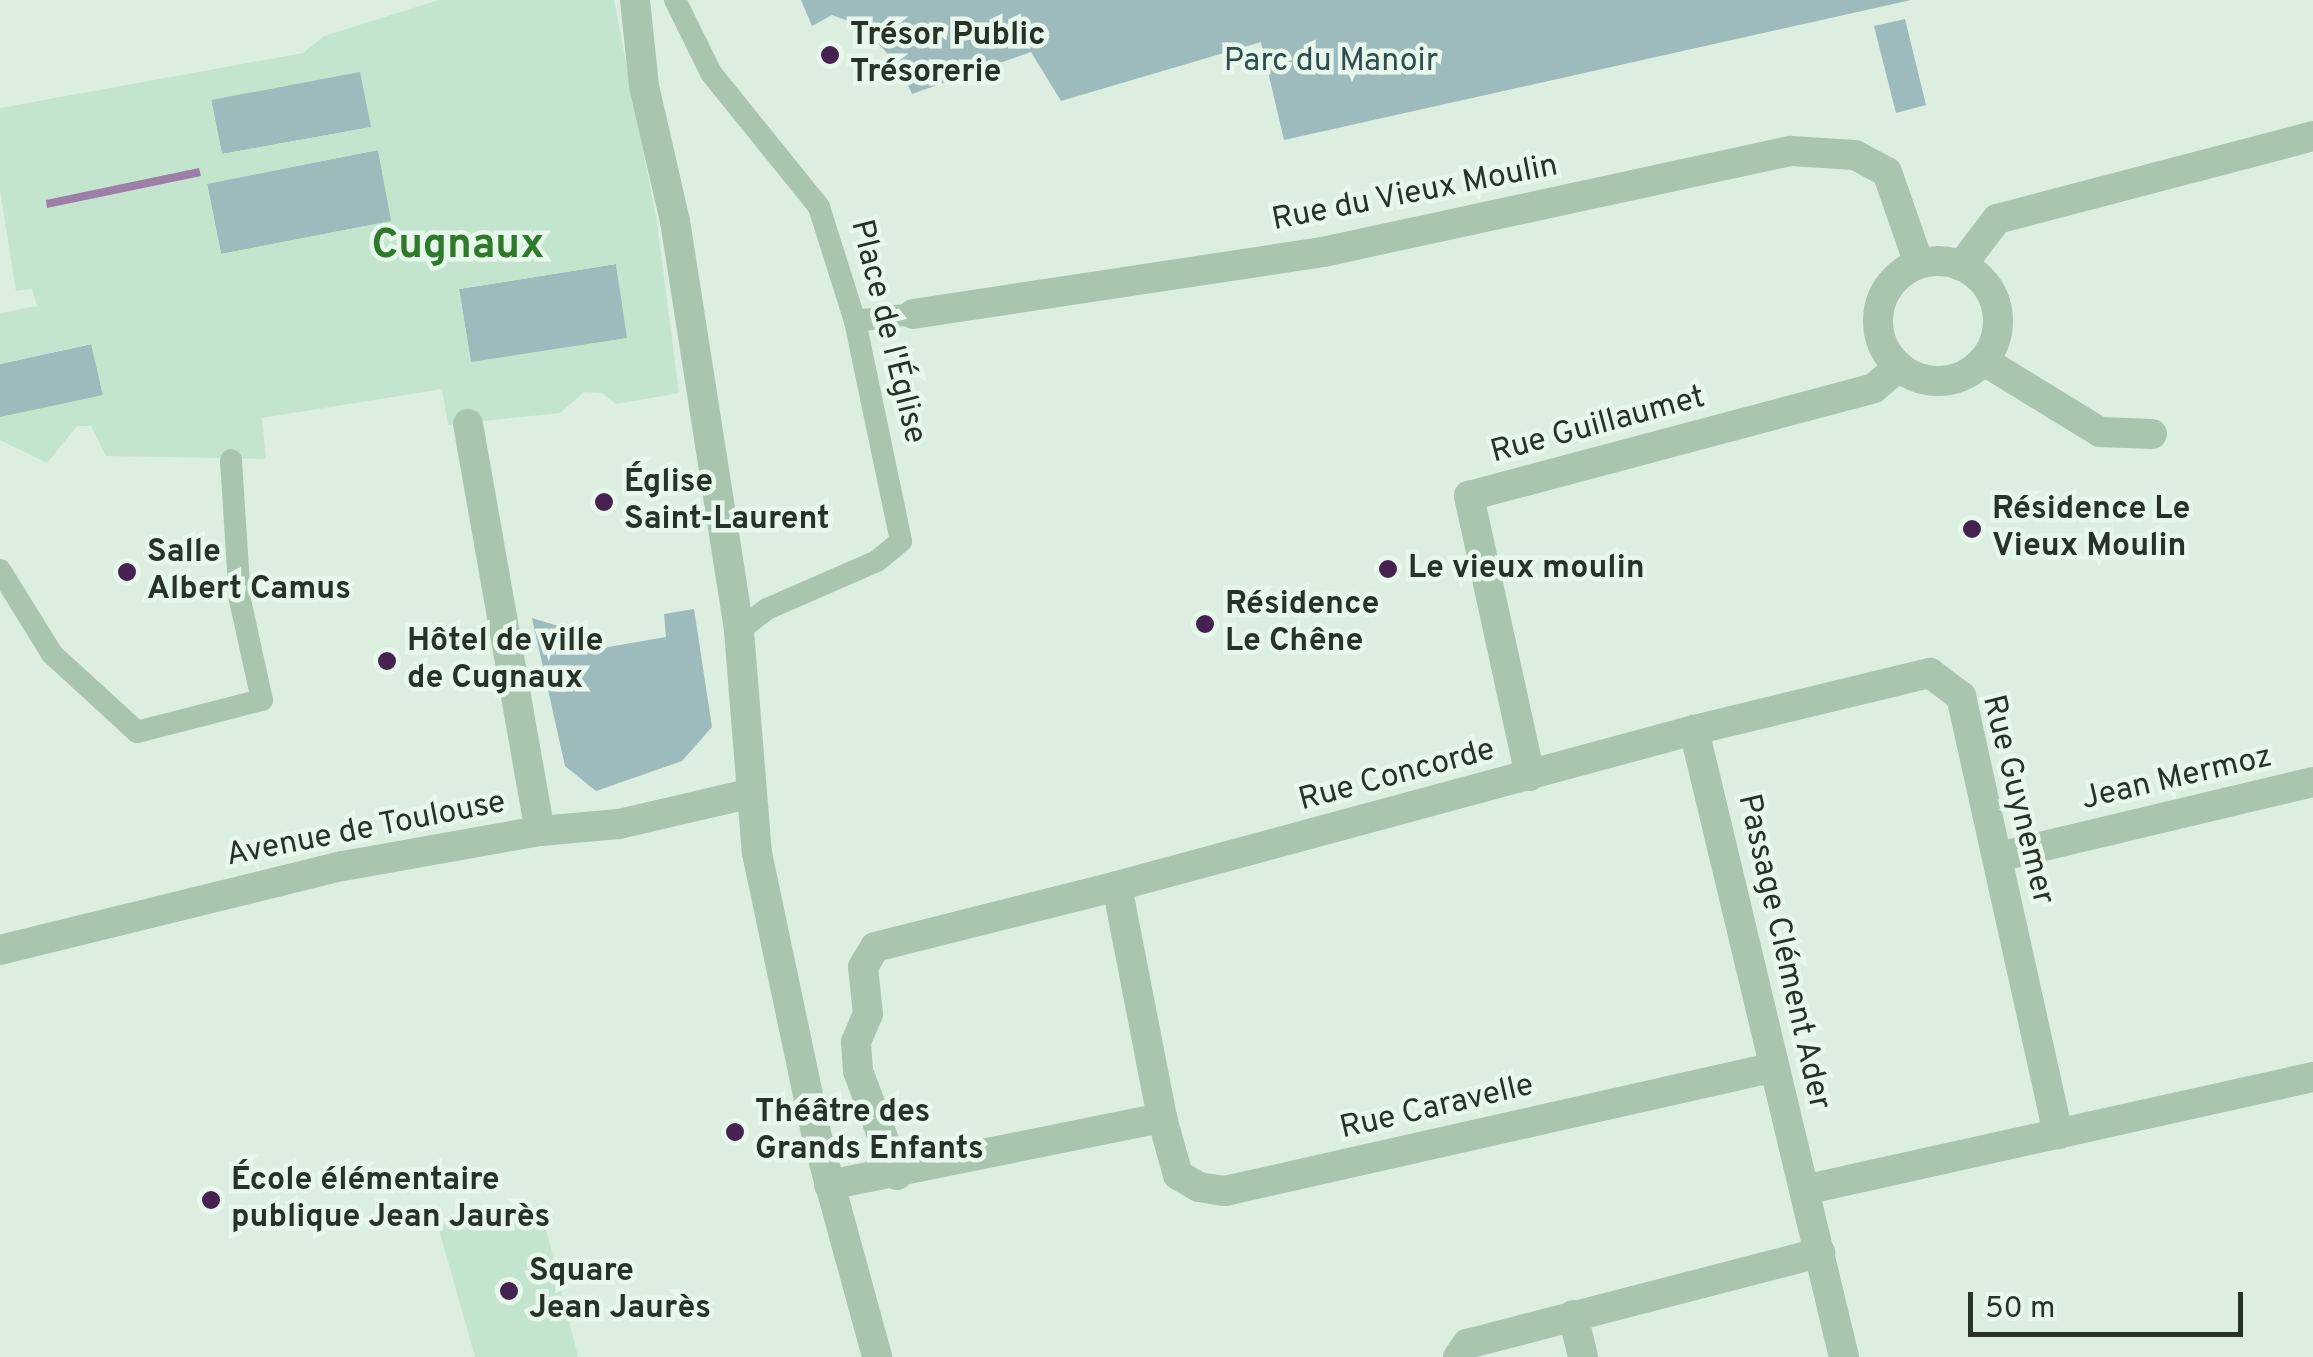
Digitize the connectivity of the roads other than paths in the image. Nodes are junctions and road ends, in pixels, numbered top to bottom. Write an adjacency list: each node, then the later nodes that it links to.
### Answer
1 (636, 0): 14 (street)
2 (675, 0): 7 (lane, Place de l'Église)
3 (2313, 136): 5 (street)
4 (1919, 264): 5 (street); 6 (street, Rue du Vieux Moulin); 9 (street)
5 (1961, 266): 8 (street)
6 (913, 314): 7 (lane, Rue du Vieux Moulin)
7 (854, 321): 14 (lane, Place de l'Église)
8 (1984, 361): 9 (street); 11 (street)
9 (1898, 366): 16 (street, Rue Guillaumet)
10 (468, 424): 19 (street)
11 (2152, 434)
12 (232, 460): 13 (lane)
13 (0, 570)
14 (739, 631): 18 (street)
15 (1694, 730): 16 (street, Rue Concorde); 20 (street, Rue Guynemer); 23 (street, Passage Clément Ader)
16 (1530, 776): 21 (street, Rue Concorde)
17 (2313, 782): 20 (street, Jean Mermoz)
18 (748, 794): 19 (street, Avenue de Toulouse); 28 (street)
19 (540, 831): 22 (street, Avenue de Toulouse)
20 (1998, 857): 26 (street, Rue Guynemer)
21 (1116, 886): 25 (street); 27 (street, Rue Concorde)
22 (0, 950)
23 (1771, 1068): 25 (street, Rue Caravelle); 29 (street, Passage Clément Ader)
24 (2313, 1076): 26 (street)
25 (1162, 1118): 27 (street)
26 (2058, 1134): 29 (street)
27 (897, 1175): 28 (street)
28 (829, 1185): 32 (street)
29 (1804, 1190): 30 (street, Passage Clément Ader)
30 (1820, 1253): 31 (street); 35 (street, Passage Clément Ader)
31 (1574, 1315): 33 (street); 34 (street)
32 (877, 1357)
33 (1458, 1357)
34 (1583, 1357)
35 (1844, 1357)

